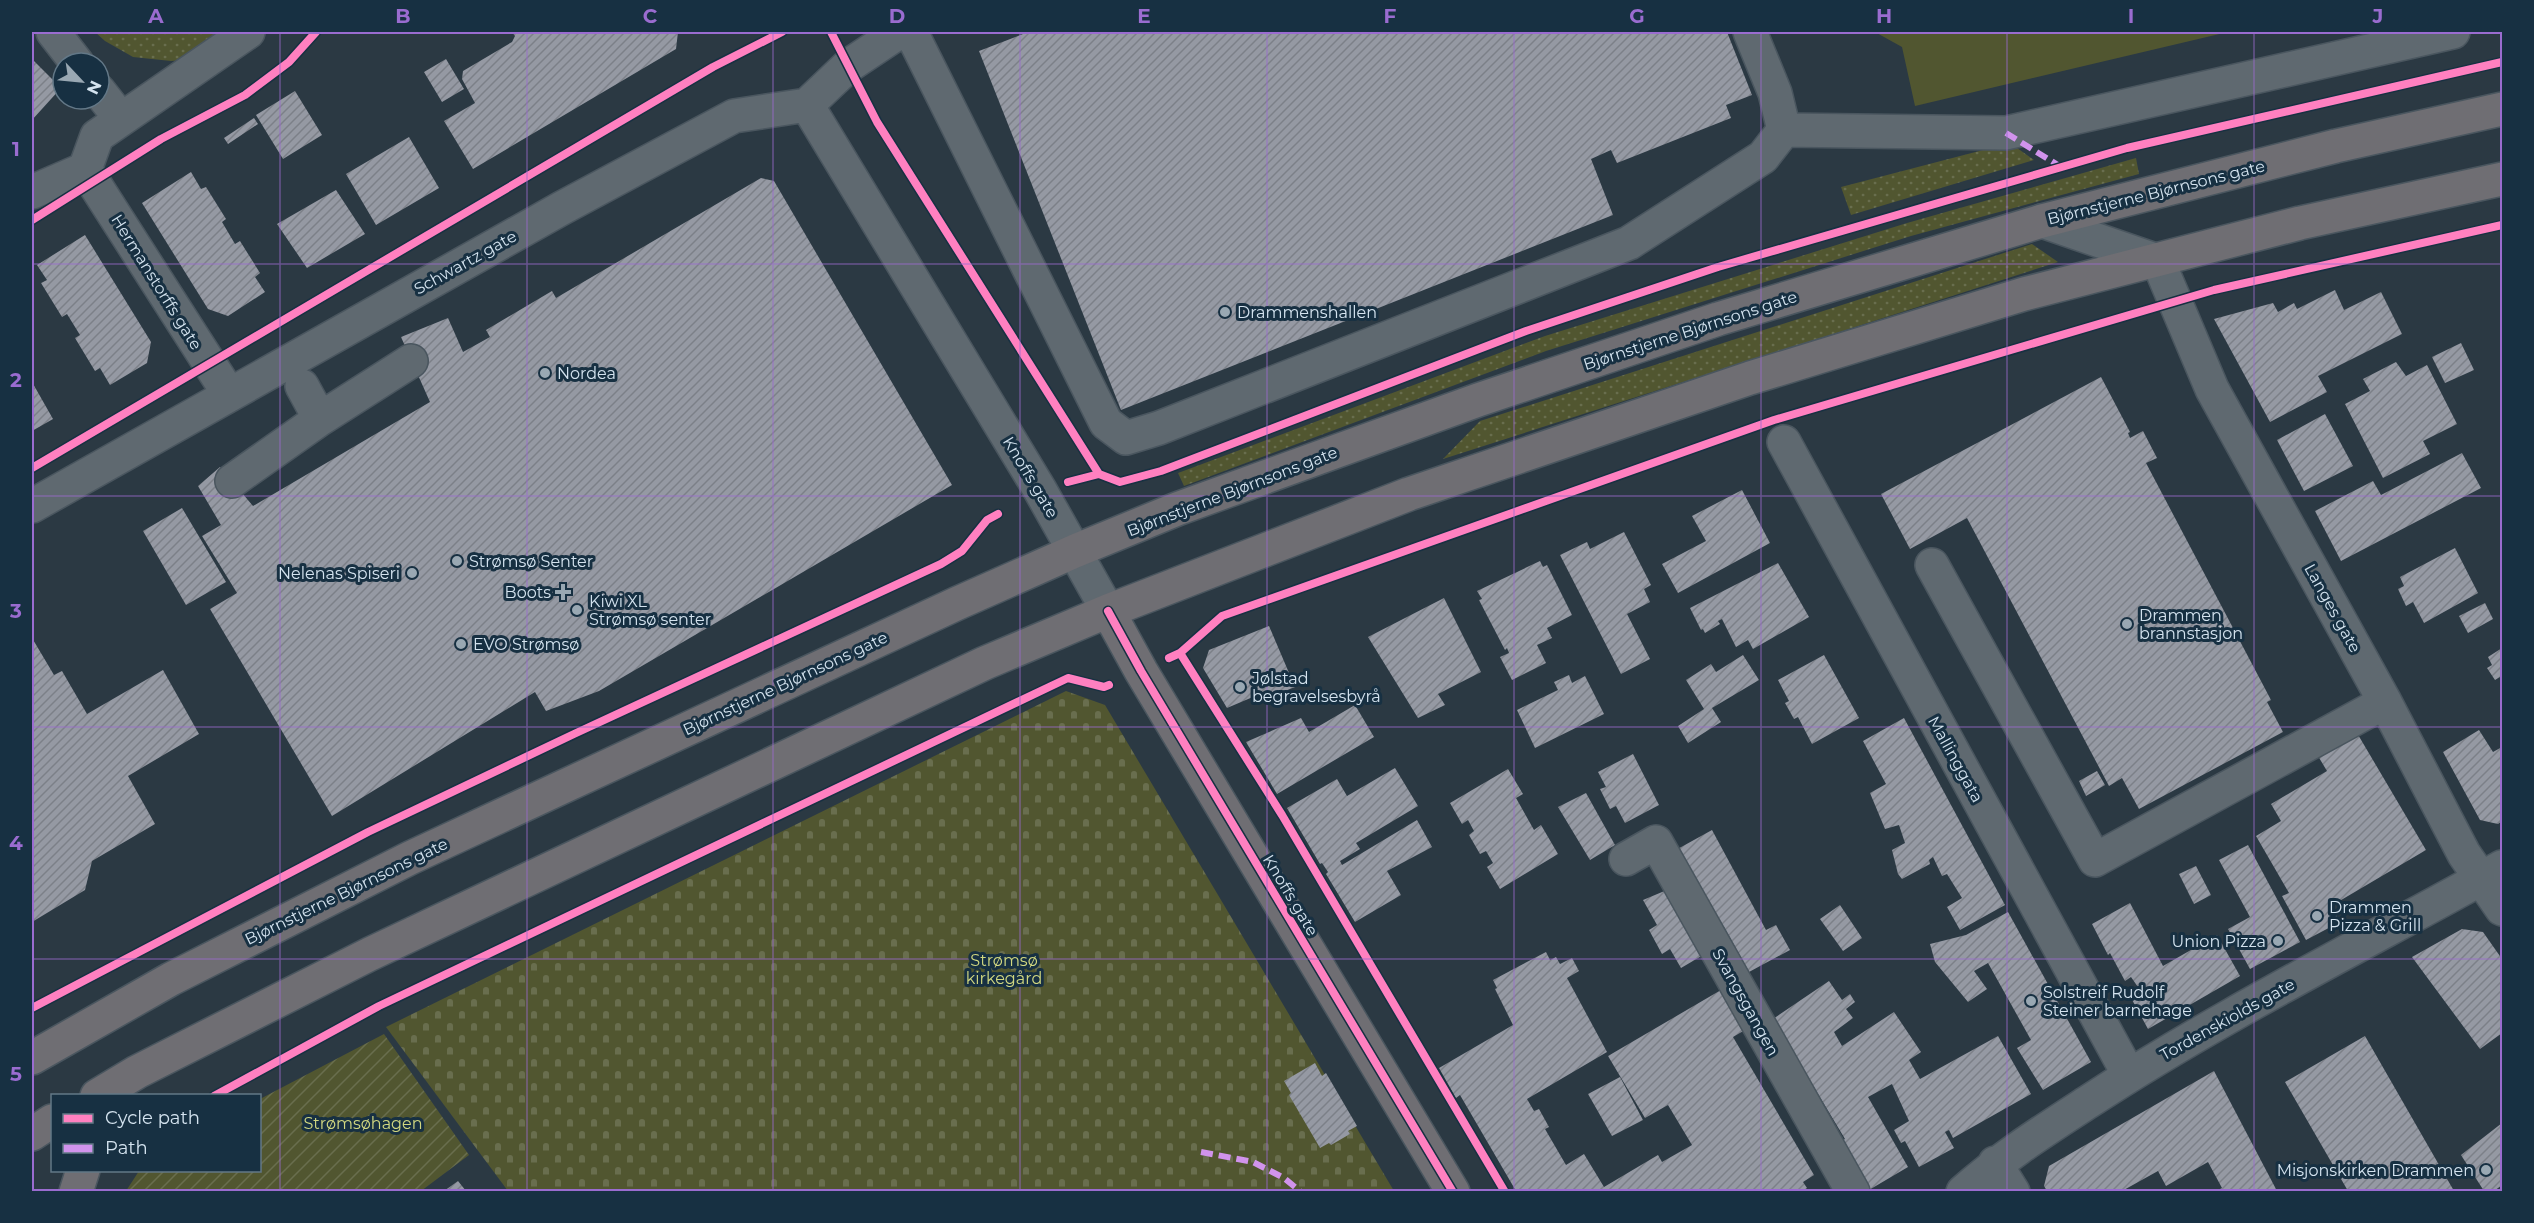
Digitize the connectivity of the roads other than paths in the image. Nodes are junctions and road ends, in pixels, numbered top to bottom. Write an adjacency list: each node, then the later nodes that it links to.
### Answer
1 (52, 32): 7 (street)
2 (248, 32): 11 (street)
3 (899, 32): 8 (street)
4 (910, 32): 12 (street)
5 (1750, 32): 12 (street)
6 (2453, 32): 12 (street)
7 (67, 51)
8 (807, 105): 20 (street, Schwartz gate); 25 (street, Knoffs gate)
9 (111, 106): 11 (street)
10 (2502, 109): 16 (main road, Bjørnstjerne Bjørnsons gate)
11 (121, 119): 13 (street)
12 (1784, 130)
13 (86, 169): 15 (street); 20 (street, Hermanstorffs gate)
14 (2502, 179): 17 (main road)
15 (32, 192)
16 (2042, 221): 17 (street); 25 (main road, Bjørnstjerne Bjørnsons gate)
17 (2158, 261): 27 (main road); 28 (street, Langes gate)
18 (411, 361): 21 (street)
19 (302, 386): 21 (street)
20 (229, 394): 24 (street, Schwartz gate)
21 (320, 419): 23 (street)
22 (1784, 442): 33 (street, Mallinggata)
23 (232, 481)
24 (32, 506)
25 (1075, 551): 27 (street, Knoffs gate); 32 (main road, Bjørnstjerne Bjørnsons gate)
26 (1932, 565): 28 (street)
27 (1108, 611): 34 (main road); 41 (main road, Knoffs gate)
28 (2385, 702): 30 (street, Langes gate)
29 (1626, 859): 42 (street, Svangsgangen)
30 (2492, 873): 31 (street, Langes gate); 33 (street, Tordenskiolds gate)
31 (2502, 909)
32 (32, 1058)
33 (2129, 1075): 38 (street, Tordenskiolds gate)
34 (131, 1084): 35 (main road)
35 (100, 1094)
36 (51, 1122): 37 (main road)
37 (32, 1134)
38 (1995, 1163): 43 (street, Tordenskiolds gate); 44 (street)
39 (82, 1172): 40 (main road)
40 (76, 1191)
41 (1452, 1191)
42 (1853, 1191)
43 (1963, 1191)
44 (2013, 1191)

